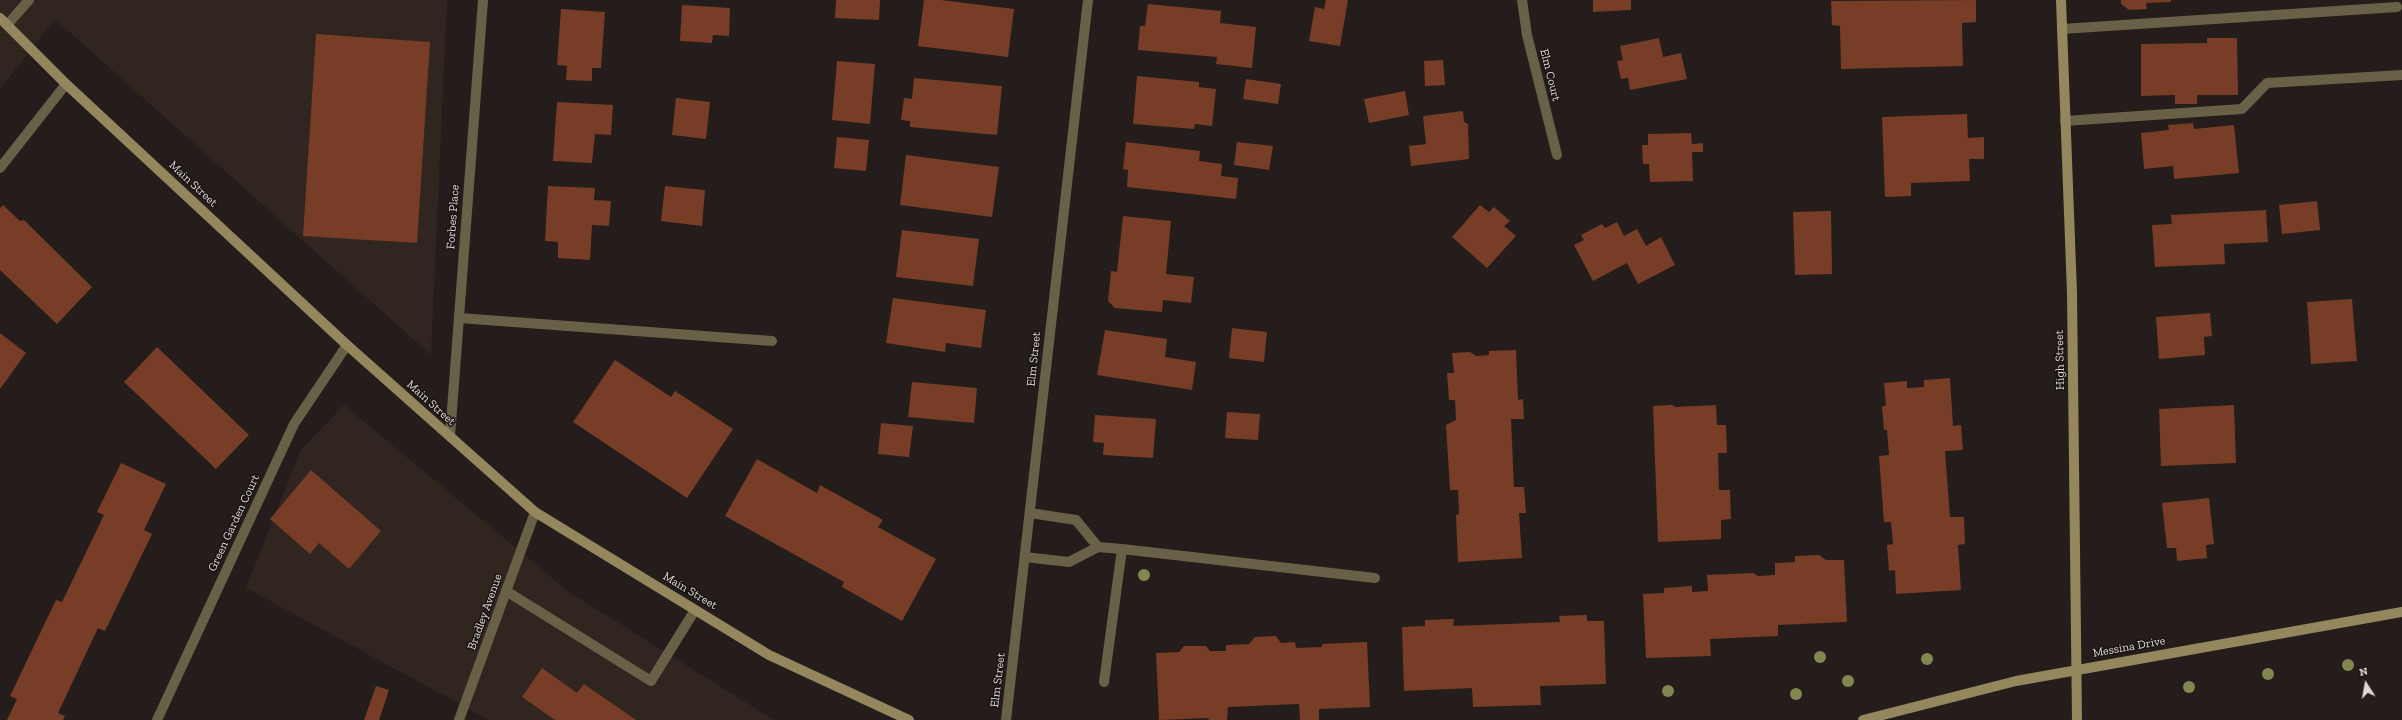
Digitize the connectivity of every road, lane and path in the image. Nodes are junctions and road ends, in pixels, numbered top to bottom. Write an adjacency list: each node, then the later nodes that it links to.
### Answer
1 (29, 0): 7 (street)
2 (483, 0): 14 (street, Forbes Place)
3 (1088, 0): 19 (street, Elm Street)
4 (1522, 0): 12 (street, Elm Court)
5 (2061, 0): 8 (main road, High Street)
6 (2397, 7): 8 (street)
7 (4, 21): 10 (main road, Main Street)
8 (2062, 29): 11 (main road, High Street)
9 (2402, 76): 11 (street)
10 (66, 84): 13 (street); 16 (main road, Main Street)
11 (2065, 120): 27 (main road, High Street)
12 (1557, 155)
13 (0, 168)
14 (459, 318): 15 (street); 17 (street, Forbes Place)
15 (772, 341)
16 (346, 345): 17 (main road, Main Street); 29 (street, Green Garden Court)
17 (450, 436): 18 (main road, Main Street)
18 (535, 512): 24 (street, Bradley Avenue); 25 (main road, Main Street)
19 (1030, 513): 20 (street); 22 (street, Elm Street)
20 (1098, 546): 21 (street); 22 (street)
21 (1122, 549): 23 (street); 28 (street)
22 (1025, 557): 32 (street, Elm Street)
23 (1376, 578)
24 (506, 591): 25 (street); 30 (street, Bradley Avenue)
25 (695, 610): 31 (main road, Main Street)
26 (2402, 612): 27 (main road, Messina Drive)
27 (2075, 670): 33 (main road, Messina Drive); 34 (main road, High Street)
28 (1104, 682)
29 (158, 720)
30 (459, 720)
31 (909, 720)
32 (1006, 720)
33 (1863, 720)
34 (2077, 720)

